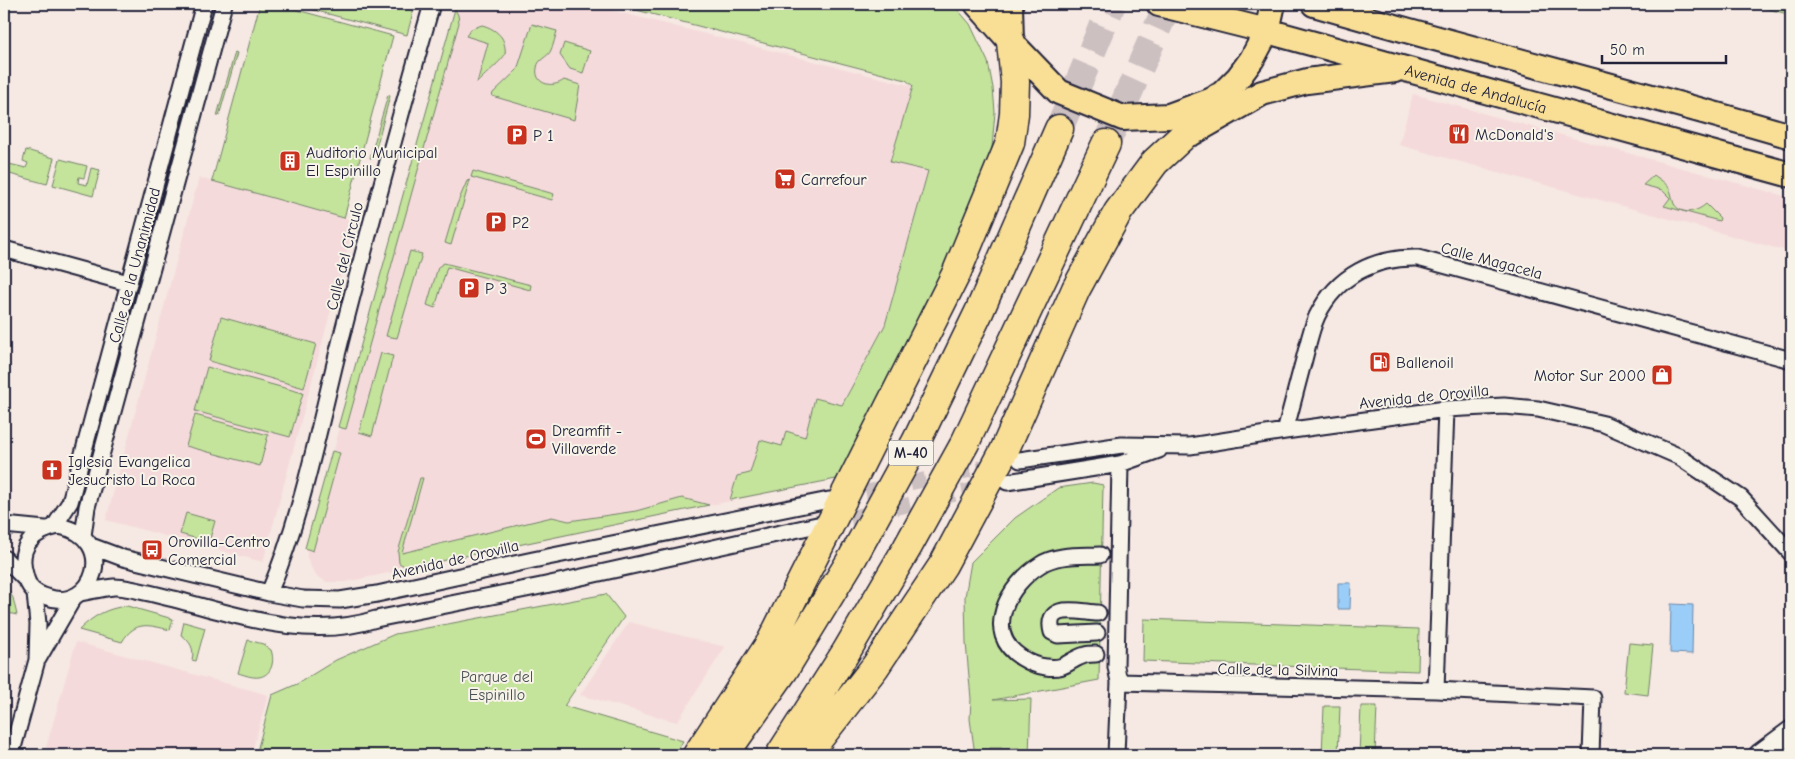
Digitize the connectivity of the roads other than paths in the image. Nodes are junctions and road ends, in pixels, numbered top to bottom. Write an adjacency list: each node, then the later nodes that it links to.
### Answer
1 (204, 4): 20 (street, Calle de la Unanimidad)
2 (224, 4): 33 (street, Calle de la Unanimidad)
3 (432, 4): 21 (street, Calle del Círculo)
4 (977, 4): 10 (main road)
5 (1010, 4): 10 (main road)
6 (1159, 4): 9 (main road, Avenida de Andalucía)
7 (1273, 4): 9 (main road)
8 (1314, 4): 15 (main road)
9 (1267, 30): 11 (main road, Avenida de Andalucía); 13 (main road)
10 (1011, 42): 13 (main road); 48 (highway)
11 (1406, 68): 16 (main road); 18 (main road, Avenida de Andalucía)
12 (418, 86): 21 (street, Calle del Círculo)
13 (1218, 98): 16 (highway)
14 (1059, 129): 49 (highway, M-40)
15 (1791, 136)
16 (1181, 138): 51 (highway)
17 (1106, 144): 50 (highway, M-40)
18 (1791, 175)
19 (4, 249): 20 (street)
20 (128, 283): 32 (street, Calle de la Unanimidad)
21 (340, 345): 38 (street, Calle del Círculo)
22 (1791, 360): 24 (street, Calle Magacela)
23 (1446, 409): 24 (street, Avenida de Orovilla); 34 (street, Avenida de Orovilla); 45 (street)
24 (1285, 431): 25 (street, Avenida de Orovilla)
25 (1168, 447): 26 (street, Avenida de Orovilla); 27 (street, Avenida de Orovilla)
26 (1020, 460)
27 (1120, 464): 28 (street, Avenida de Orovilla); 44 (street)
28 (1007, 482)
29 (829, 500): 38 (street, Avenida de Orovilla)
30 (4, 525): 32 (street)
31 (817, 525): 39 (street)
32 (49, 528): 33 (street); 37 (street)
33 (87, 541): 38 (street, Avenida de Orovilla); 39 (street)
34 (1791, 553)
35 (1100, 555): 42 (street)
36 (4, 558): 37 (street)
37 (31, 587): 39 (street); 43 (street)
38 (269, 593)
39 (77, 595): 43 (street)
40 (1098, 613): 41 (street)
41 (1097, 633)
42 (1096, 654)
43 (37, 660): 47 (street)
44 (1119, 682): 45 (street, Calle de la Silvina); 52 (street)
45 (1436, 690): 53 (street, Calle de la Silvina)
46 (1791, 732): 54 (main road)
47 (11, 755)
48 (697, 755)
49 (724, 755)
50 (780, 755)
51 (806, 755)
52 (1116, 755)
53 (1591, 755)
54 (1760, 755)

